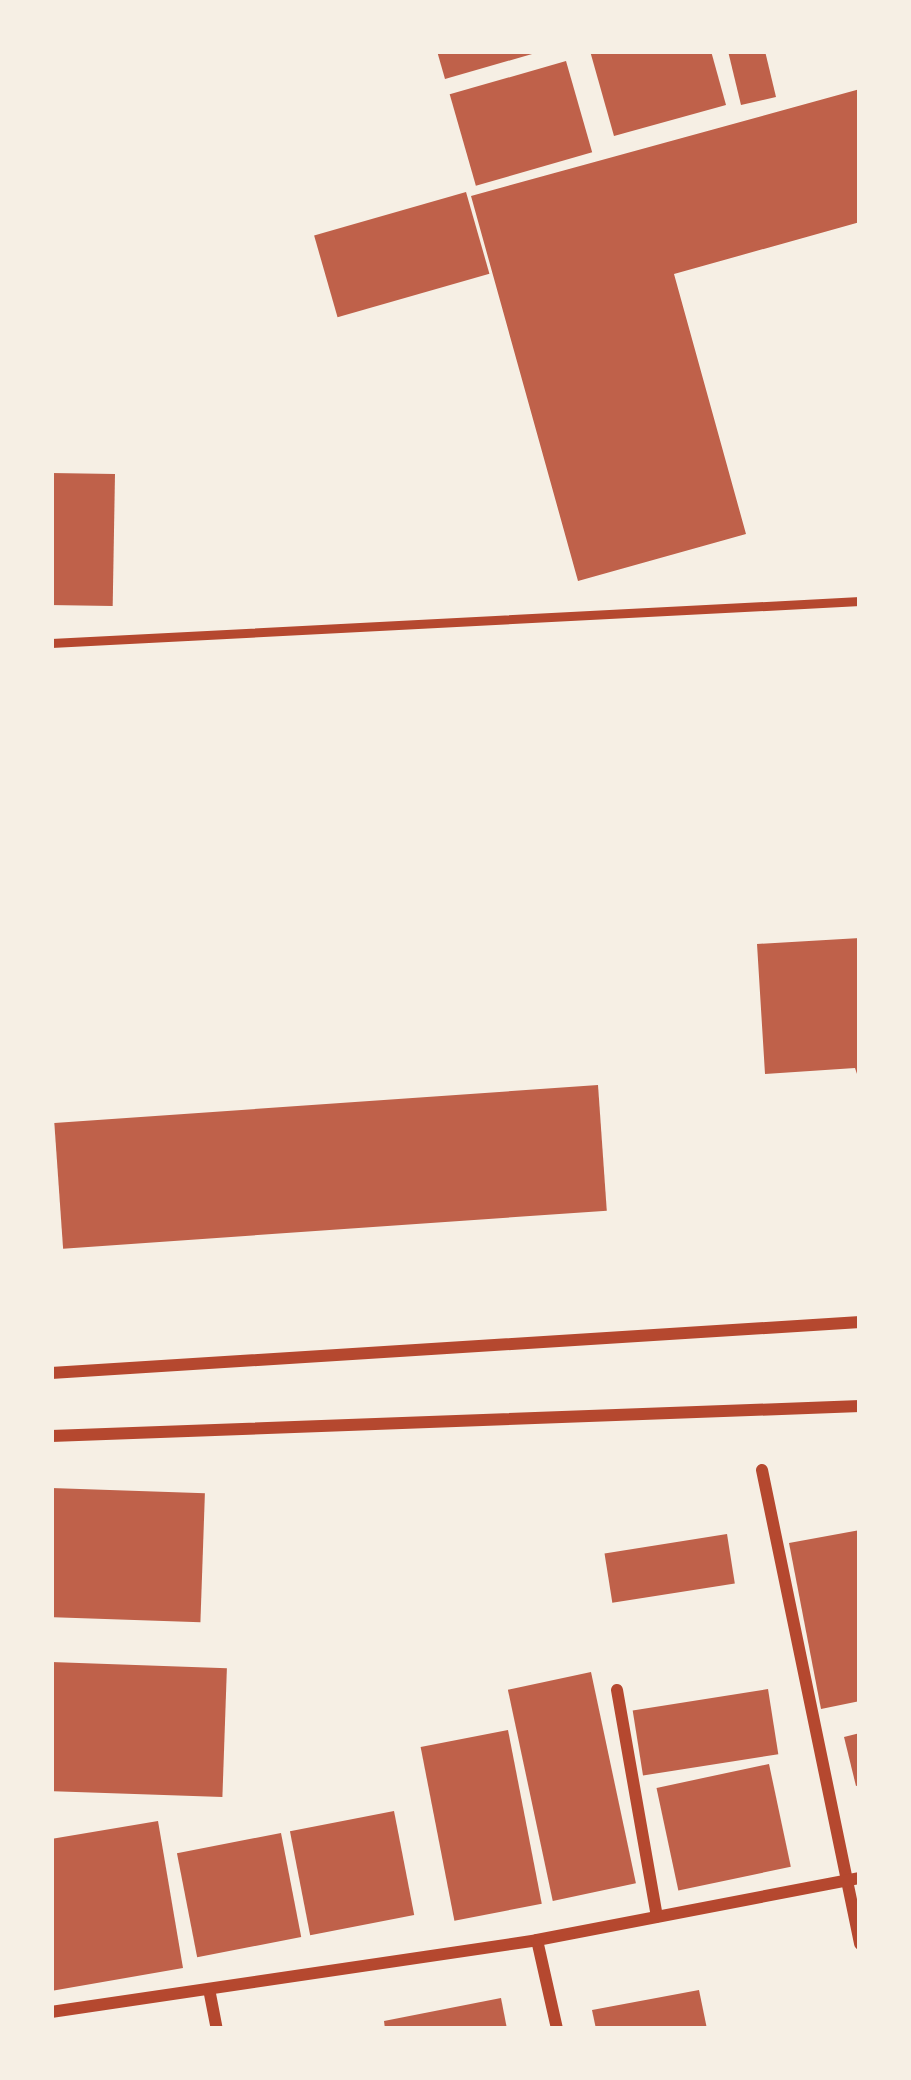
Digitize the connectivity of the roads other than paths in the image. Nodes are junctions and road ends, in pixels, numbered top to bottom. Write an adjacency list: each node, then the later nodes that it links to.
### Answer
1 (860, 601): 2 (lane)
2 (51, 643)
3 (860, 1322): 4 (street)
4 (51, 1373)
5 (860, 1406): 6 (street)
6 (51, 1436)
7 (762, 1470): 9 (street)
8 (617, 1690): 10 (street)
9 (853, 1880): 10 (street); 12 (street)
10 (657, 1917): 11 (street)
11 (537, 1940): 13 (street); 16 (street)
12 (860, 1945)
13 (210, 1994): 14 (street); 15 (street)
14 (51, 2012)
15 (217, 2029)
16 (556, 2029)

